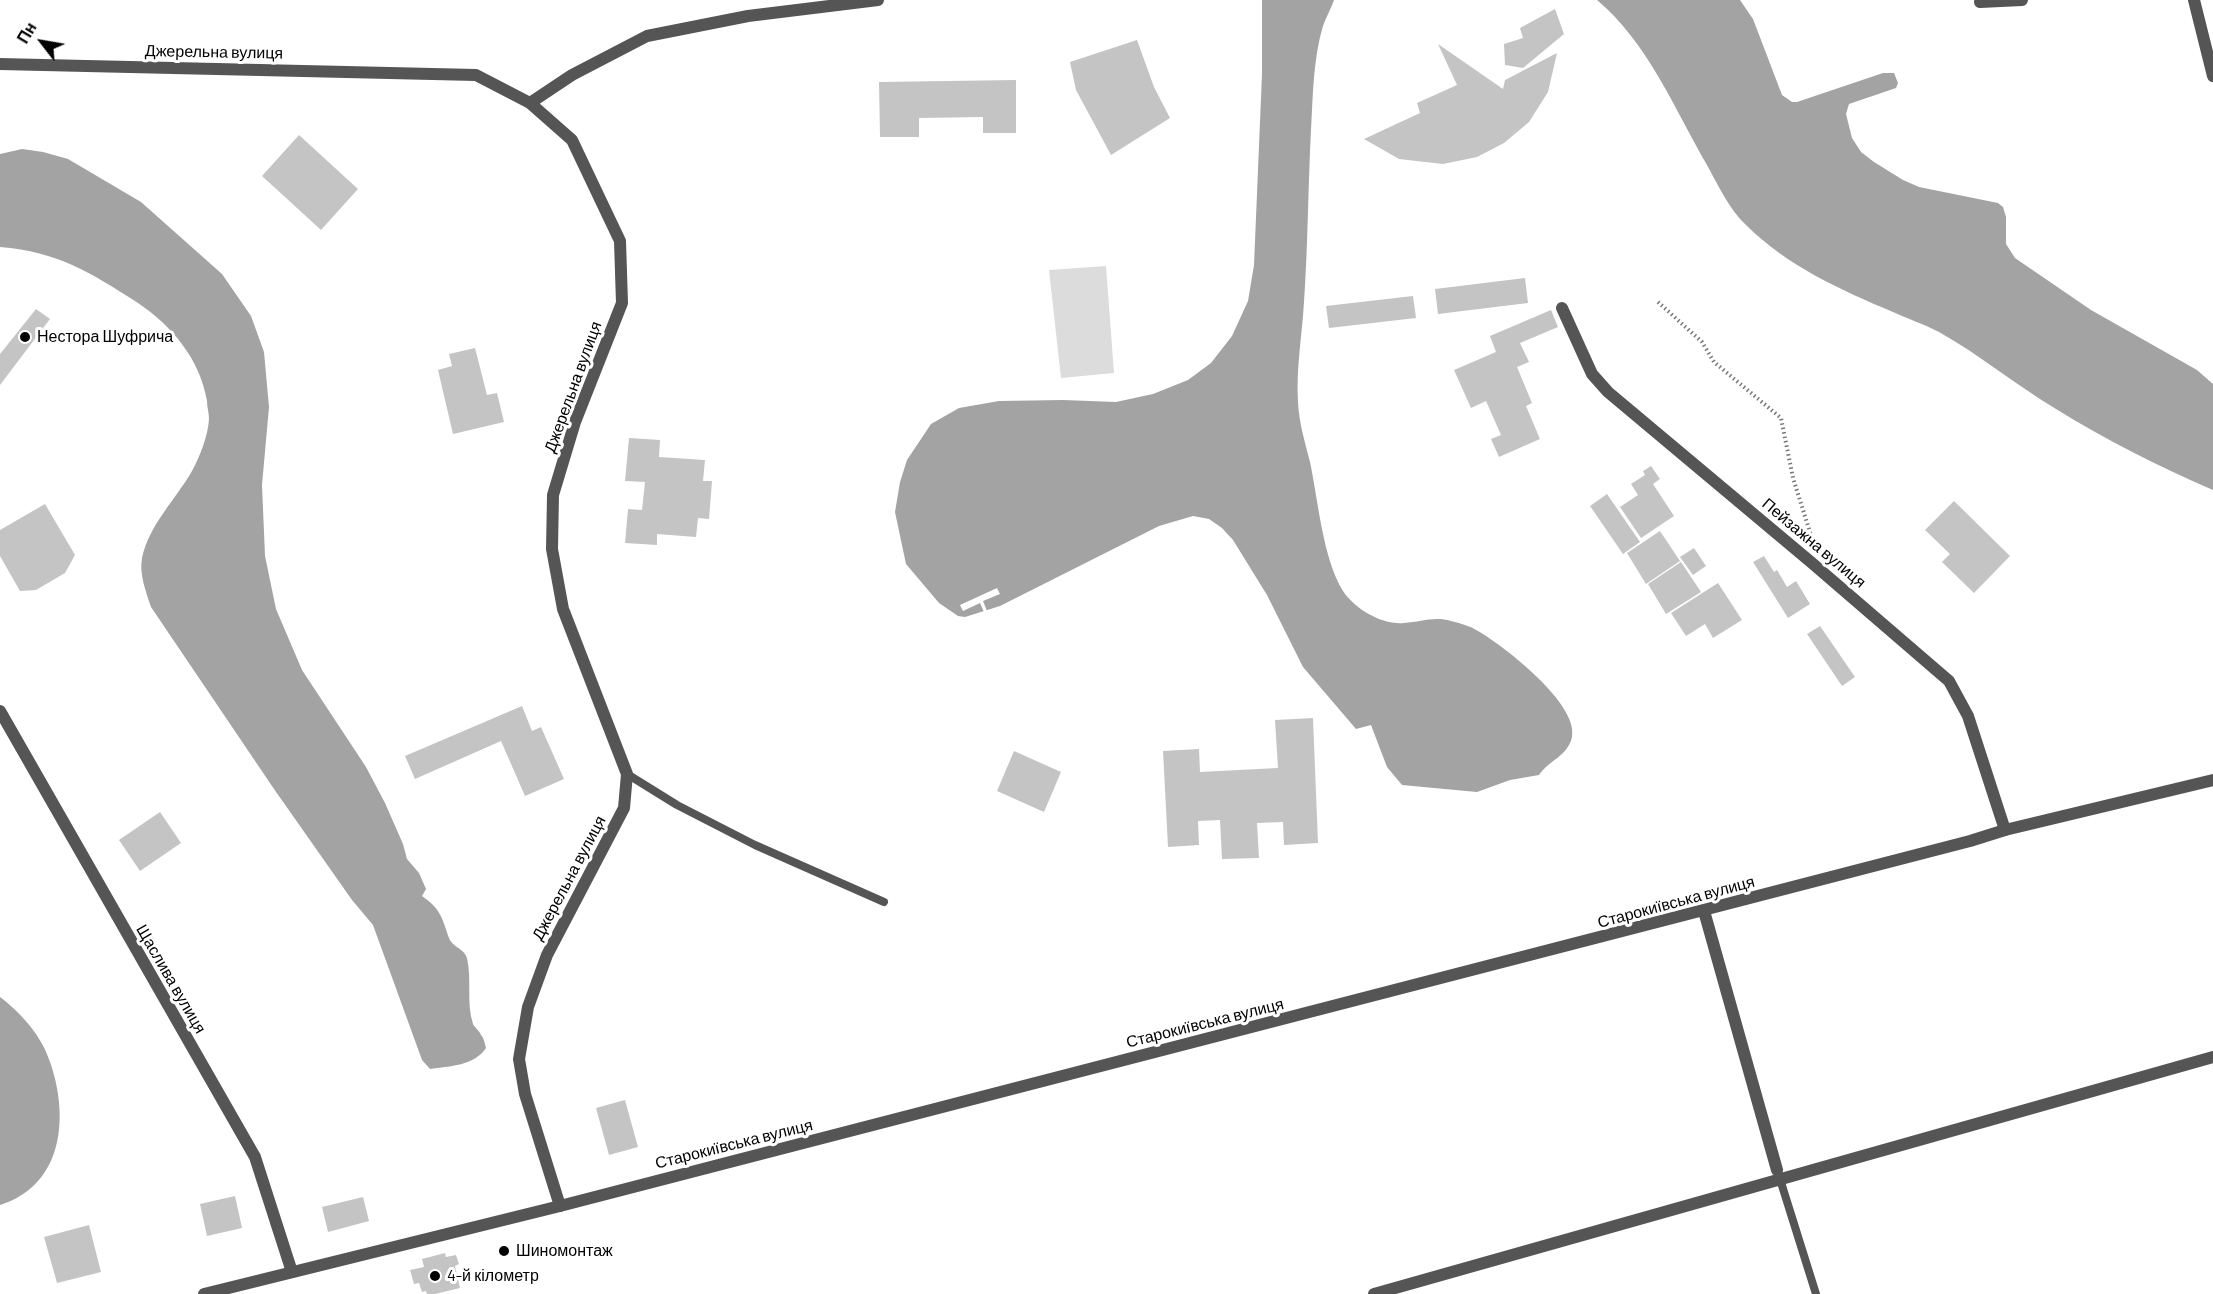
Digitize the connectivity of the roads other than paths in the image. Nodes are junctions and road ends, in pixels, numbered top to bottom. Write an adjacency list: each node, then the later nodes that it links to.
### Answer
1 (878, 0): 7 (street)
2 (2022, 0): 4 (street)
3 (2193, 0): 6 (street)
4 (1980, 2)
5 (0, 64): 7 (street, Джерельна вулиця)
6 (2213, 76)
7 (530, 103): 10 (street, Джерельна вулиця)
8 (1562, 308): 12 (street, Пейзажна вулиця)
9 (0, 711): 18 (street, Щаслива вулиця)
10 (627, 774): 13 (lane); 17 (street, Джерельна вулиця)
11 (2213, 780): 12 (street, Старокиївська вулиця)
12 (2005, 830): 14 (street, Старокиївська вулиця)
13 (884, 902)
14 (1704, 912): 16 (street); 17 (street, Старокиївська вулиця)
15 (2213, 1057): 16 (street)
16 (1778, 1174): 20 (street); 21 (lane)
17 (560, 1206): 18 (street, Старокиївська вулиця)
18 (292, 1272): 19 (street, Старокиївська вулиця)
19 (204, 1294)
20 (1374, 1294)
21 (1816, 1294)

